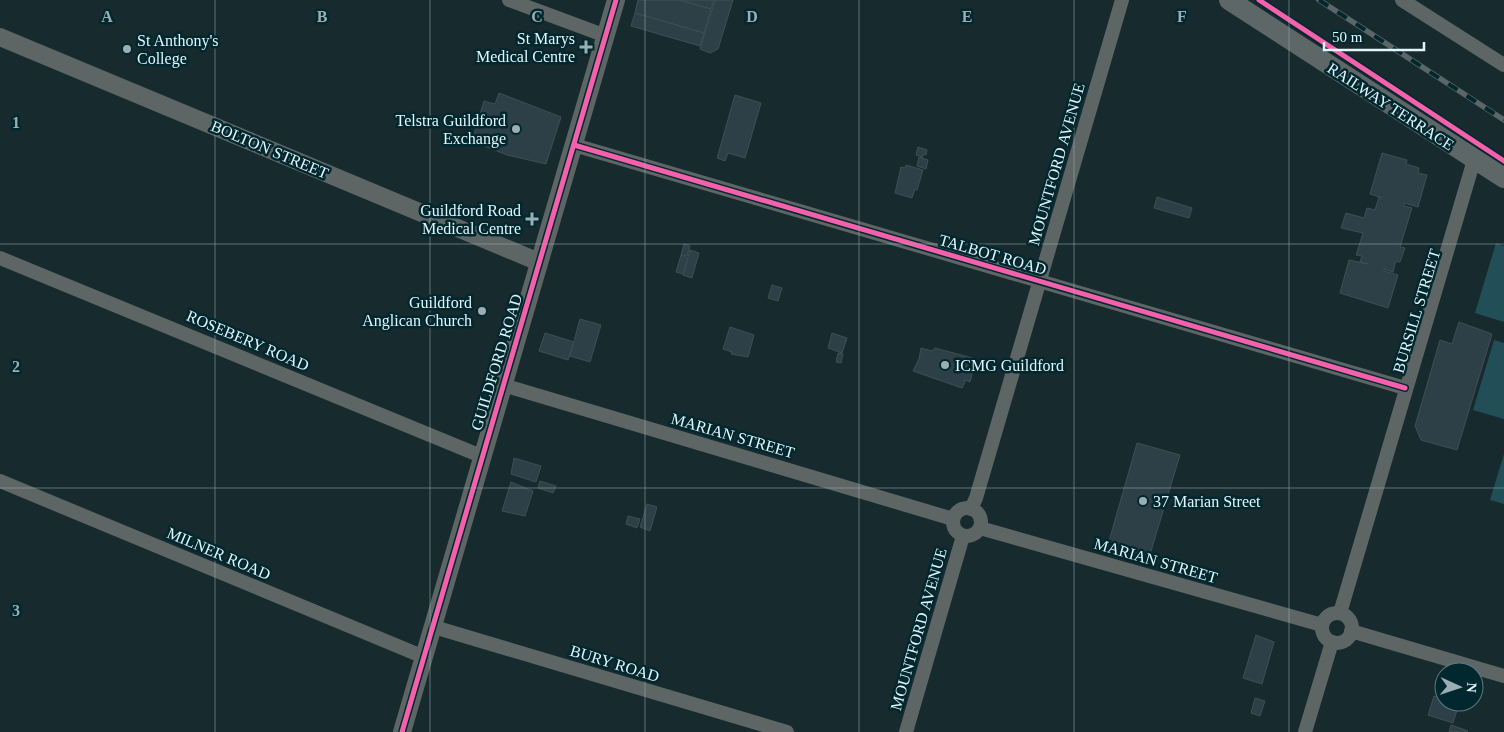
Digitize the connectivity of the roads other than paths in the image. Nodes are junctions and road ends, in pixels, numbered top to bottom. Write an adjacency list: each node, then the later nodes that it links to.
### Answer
1 (509, 0): 6 (street)
2 (616, 0): 6 (street, GUILDFORD ROAD)
3 (1122, 0): 14 (street, MOUNTFORD AVENUE)
4 (1228, 0): 10 (main road, RAILWAY TERRACE)
5 (1402, 0): 8 (street)
6 (606, 36): 9 (street, GUILDFORD ROAD)
7 (0, 37): 13 (street, BOLTON STREET)
8 (1504, 66)
9 (574, 145): 13 (street, GUILDFORD ROAD); 14 (street, TALBOT ROAD)
10 (1474, 160): 11 (main road, RAILWAY TERRACE); 16 (street, BURSILL STREET)
11 (1504, 178)
12 (0, 258): 17 (street, ROSEBERY ROAD)
13 (539, 262): 15 (street, GUILDFORD ROAD)
14 (1040, 281): 16 (street, TALBOT ROAD); 19 (street, MOUNTFORD AVENUE)
15 (503, 385): 17 (street, GUILDFORD ROAD); 20 (street, MARIAN STREET)
16 (1405, 388): 23 (street, BURSILL STREET)
17 (481, 456): 25 (street, GUILDFORD ROAD)
18 (0, 481): 28 (street, MILNER ROAD)
19 (971, 509): 20 (street); 21 (street)
20 (953, 519): 22 (street)
21 (980, 528): 22 (street); 24 (street, MARIAN STREET)
22 (964, 536): 32 (street, MOUNTFORD AVENUE)
23 (1340, 613): 24 (street); 26 (street)
24 (1322, 625): 27 (street)
25 (434, 627): 28 (street, GUILDFORD ROAD); 31 (street, BURY ROAD)
26 (1351, 631): 27 (street); 29 (street)
27 (1332, 642): 33 (street)
28 (424, 657): 30 (street, GUILDFORD ROAD)
29 (1504, 676)
30 (402, 732)
31 (787, 732)
32 (906, 732)
33 (1305, 732)

